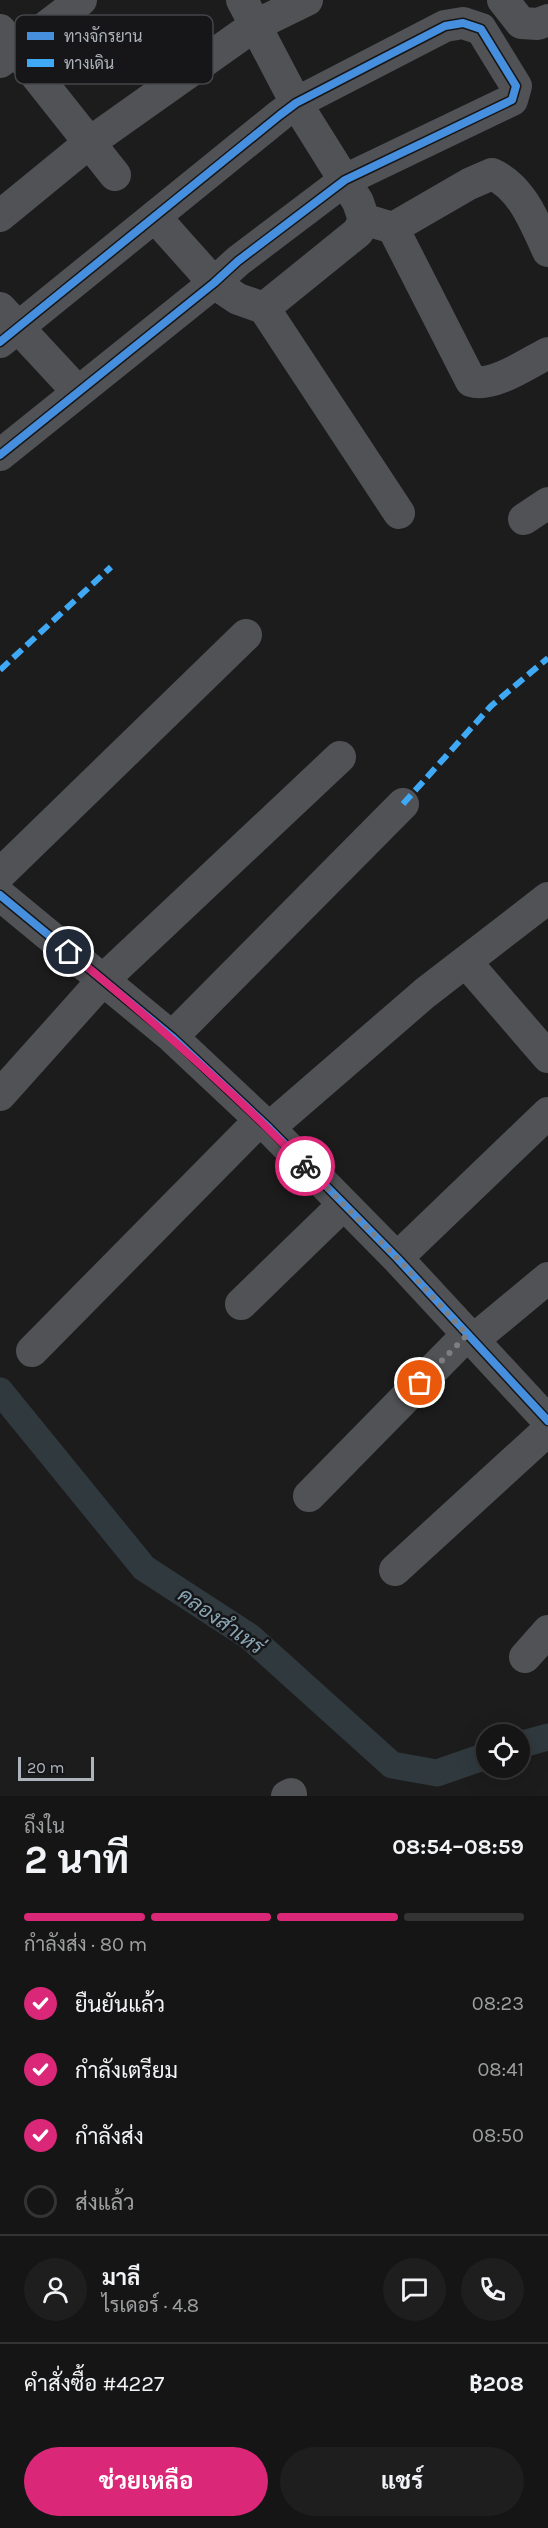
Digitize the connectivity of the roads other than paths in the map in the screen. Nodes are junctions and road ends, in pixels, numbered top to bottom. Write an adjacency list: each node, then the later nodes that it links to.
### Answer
1 (81, 0): 5 (street)
2 (307, 0): 4 (street)
3 (503, 0): 6 (street)
4 (248, 13): 7 (street); 12 (street)
5 (57, 15)
6 (548, 20)
7 (213, 42)
8 (5, 47): 9 (street)
9 (15, 58)
10 (37, 84): 13 (street)
11 (161, 84): 13 (street)
12 (296, 103): 15 (street); 15 (street); 17 (street)
13 (89, 143): 14 (street); 16 (street)
14 (115, 175)
15 (345, 180): 18 (street); 20 (street)
16 (0, 216)
17 (155, 217): 20 (street); 22 (street)
18 (378, 224): 19 (street); 21 (street); 23 (street)
19 (548, 251)
20 (214, 283): 21 (street); 24 (street)
21 (264, 308): 26 (street)
22 (6, 326): 24 (street)
23 (548, 353)
24 (78, 392): 25 (street)
25 (0, 455)
26 (399, 513)
27 (246, 635): 30 (street)
28 (340, 757): 34 (street)
29 (403, 804): 35 (street)
30 (0, 874)
31 (0, 895): 34 (street)
32 (548, 898): 33 (street)
33 (466, 962): 36 (street); 39 (street)
34 (103, 980): 35 (street); 37 (street)
35 (172, 1037): 39 (street)
36 (548, 1057)
37 (0, 1095)
38 (548, 1113): 41 (street)
39 (264, 1124): 40 (street); 45 (street)
40 (343, 1205): 41 (street); 43 (street)
41 (397, 1258): 44 (street)
42 (548, 1278): 44 (street)
43 (241, 1304)
44 (470, 1338): 46 (street); 48 (street)
45 (32, 1351)
46 (548, 1421)
47 (548, 1430): 49 (street)
48 (309, 1496)
49 (395, 1570)
50 (548, 1631): 51 (street)
51 (525, 1658)

